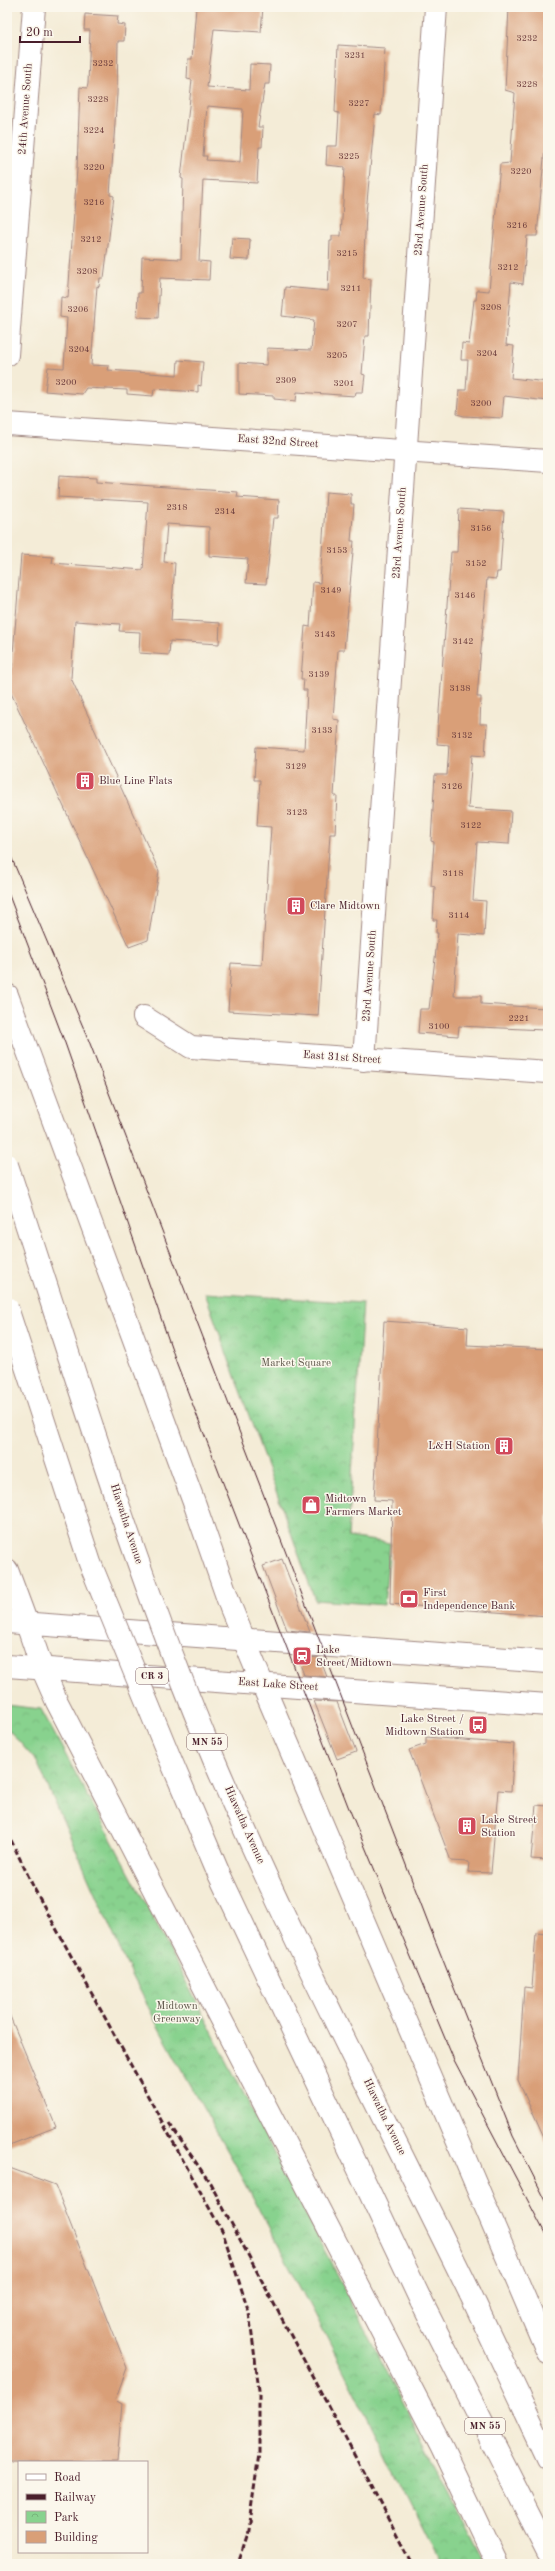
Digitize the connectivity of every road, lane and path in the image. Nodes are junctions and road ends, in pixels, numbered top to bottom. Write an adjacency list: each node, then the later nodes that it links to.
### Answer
1 (34, 7): 3 (main road, 24th Avenue South)
2 (436, 7): 5 (main road, 23rd Avenue South)
3 (7, 355)
4 (7, 424): 5 (main road, East 32nd Street)
5 (405, 450): 6 (main road, East 32nd Street); 9 (main road, 23rd Avenue South)
6 (548, 461)
7 (7, 994): 15 (main road)
8 (144, 1017): 9 (main road, East 31st Street)
9 (364, 1060): 10 (main road, East 31st Street)
10 (548, 1072)
11 (7, 1165): 22 (main road, Hiawatha Avenue / MN 55, bridge)
12 (7, 1308): 23 (main road, MN 55, bridge)
13 (7, 1570): 14 (main road)
14 (17, 1623): 15 (main road); 18 (main road)
15 (243, 1641): 16 (main road); 19 (main road)
16 (548, 1662)
17 (7, 1666): 18 (main road, East Lake Street / CR 3)
18 (42, 1668): 19 (main road, East Lake Street / CR 3); 24 (main road)
19 (262, 1683): 20 (main road, East Lake Street / CR 3); 21 (main road)
20 (548, 1705)
21 (548, 2353)
22 (548, 2458)
23 (548, 2552)
24 (497, 2564)

